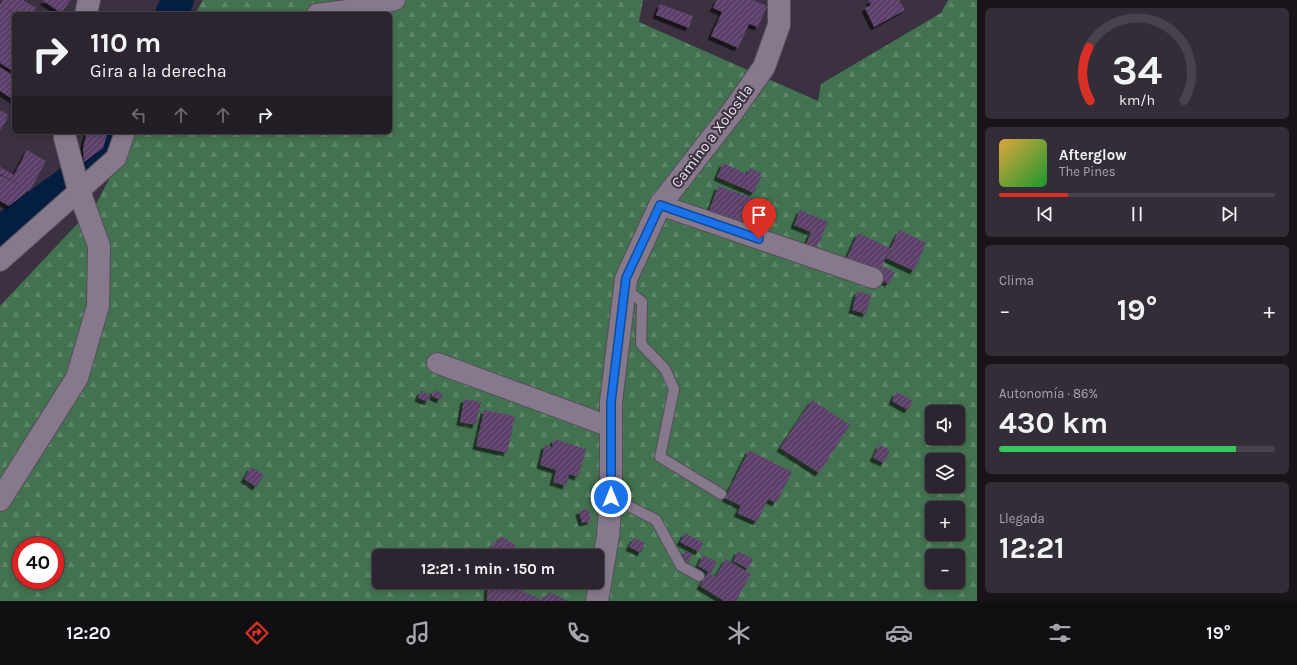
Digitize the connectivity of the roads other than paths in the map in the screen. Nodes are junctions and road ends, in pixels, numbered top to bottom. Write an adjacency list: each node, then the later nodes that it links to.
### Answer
1 (89, 0): 4 (street)
2 (395, 0): 5 (street)
3 (779, 0): 9 (street, Camino a Xolostla)
4 (86, 12)
5 (332, 12)
6 (65, 134): 8 (street)
7 (125, 134): 8 (street)
8 (78, 185): 10 (street); 17 (street)
9 (660, 205): 11 (street); 12 (street, Camino a Xolostla)
10 (0, 261)
11 (873, 278)
12 (625, 288): 14 (street, Camino a Xolostla); 15 (lane)
13 (437, 363): 14 (street)
14 (611, 427): 16 (street, Camino a Xolostla)
15 (721, 494)
16 (611, 497): 18 (lane); 19 (street, Camino a Xolostla)
17 (0, 500)
18 (699, 576)
19 (597, 601)

